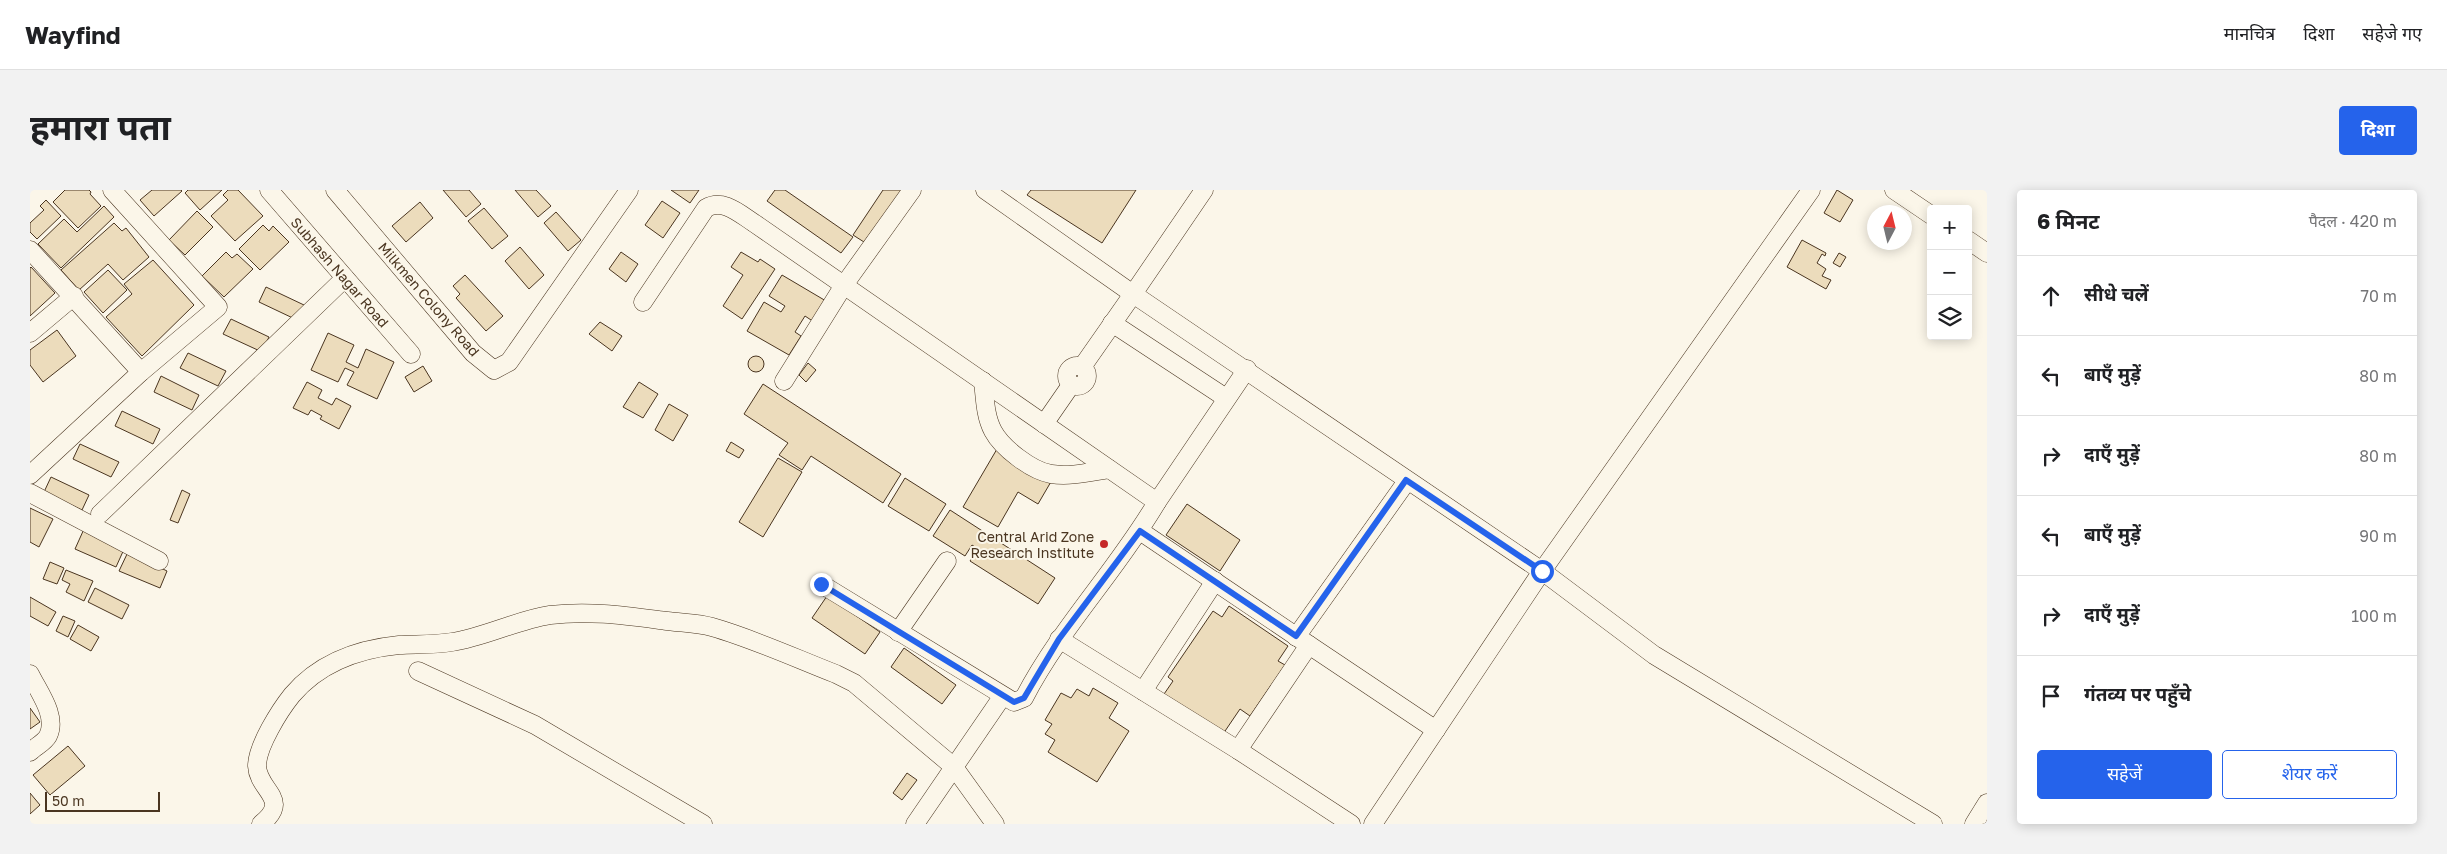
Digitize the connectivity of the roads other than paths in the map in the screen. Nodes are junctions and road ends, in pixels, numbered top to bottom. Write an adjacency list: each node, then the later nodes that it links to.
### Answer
1 (112, 190): 23 (street)
2 (269, 190): 14 (street, Subhash Nagar Road)
3 (335, 190): 4 (street, Milkmen Colony Road)
4 (628, 190)
5 (912, 190): 15 (street)
6 (984, 190): 16 (street)
7 (1204, 190): 16 (street)
8 (1811, 190): 37 (street)
9 (1894, 190): 10 (street)
10 (1927, 211)
11 (1972, 243): 13 (street)
12 (30, 250): 17 (street)
13 (1987, 252)
14 (345, 278): 21 (street, Subhash Nagar Road); 33 (street)
15 (844, 285): 18 (street); 24 (street); 25 (street)
16 (1133, 294): 19 (street); 22 (street)
17 (74, 296): 20 (street); 23 (street)
18 (643, 302)
19 (1112, 323): 26 (street); 27 (street)
20 (30, 333)
21 (411, 354)
22 (1247, 369): 26 (street); 30 (street)
23 (141, 372): 29 (street)
24 (784, 381)
25 (983, 382): 27 (street); 28 (street)
26 (1226, 398): 32 (street)
27 (1044, 424): 28 (street)
28 (1109, 469): 32 (street)
29 (30, 474)
30 (1406, 480): 37 (street); 42 (street)
31 (30, 493): 35 (street)
32 (1157, 502): 34 (street)
33 (100, 514)
34 (1140, 531): 38 (street); 41 (street)
35 (159, 561)
36 (947, 561): 40 (street)
37 (1542, 571): 47 (street); 58 (street)
38 (1215, 581): 42 (street); 45 (street)
39 (821, 584): 40 (street)
40 (898, 632): 46 (street)
41 (1059, 639): 45 (street); 46 (street)
42 (1302, 641): 47 (street); 48 (street)
43 (418, 671): 53 (street)
44 (30, 674): 49 (street)
45 (1143, 691): 48 (street)
46 (1002, 697): 50 (street)
47 (1436, 730): 57 (street)
48 (1238, 750): 56 (street)
49 (30, 752)
50 (954, 767): 52 (street); 54 (street); 55 (street)
51 (1987, 803): 59 (street)
52 (261, 824)
53 (703, 824)
54 (915, 824)
55 (995, 824)
56 (1351, 824)
57 (1373, 824)
58 (1933, 824)
59 (1974, 824)

